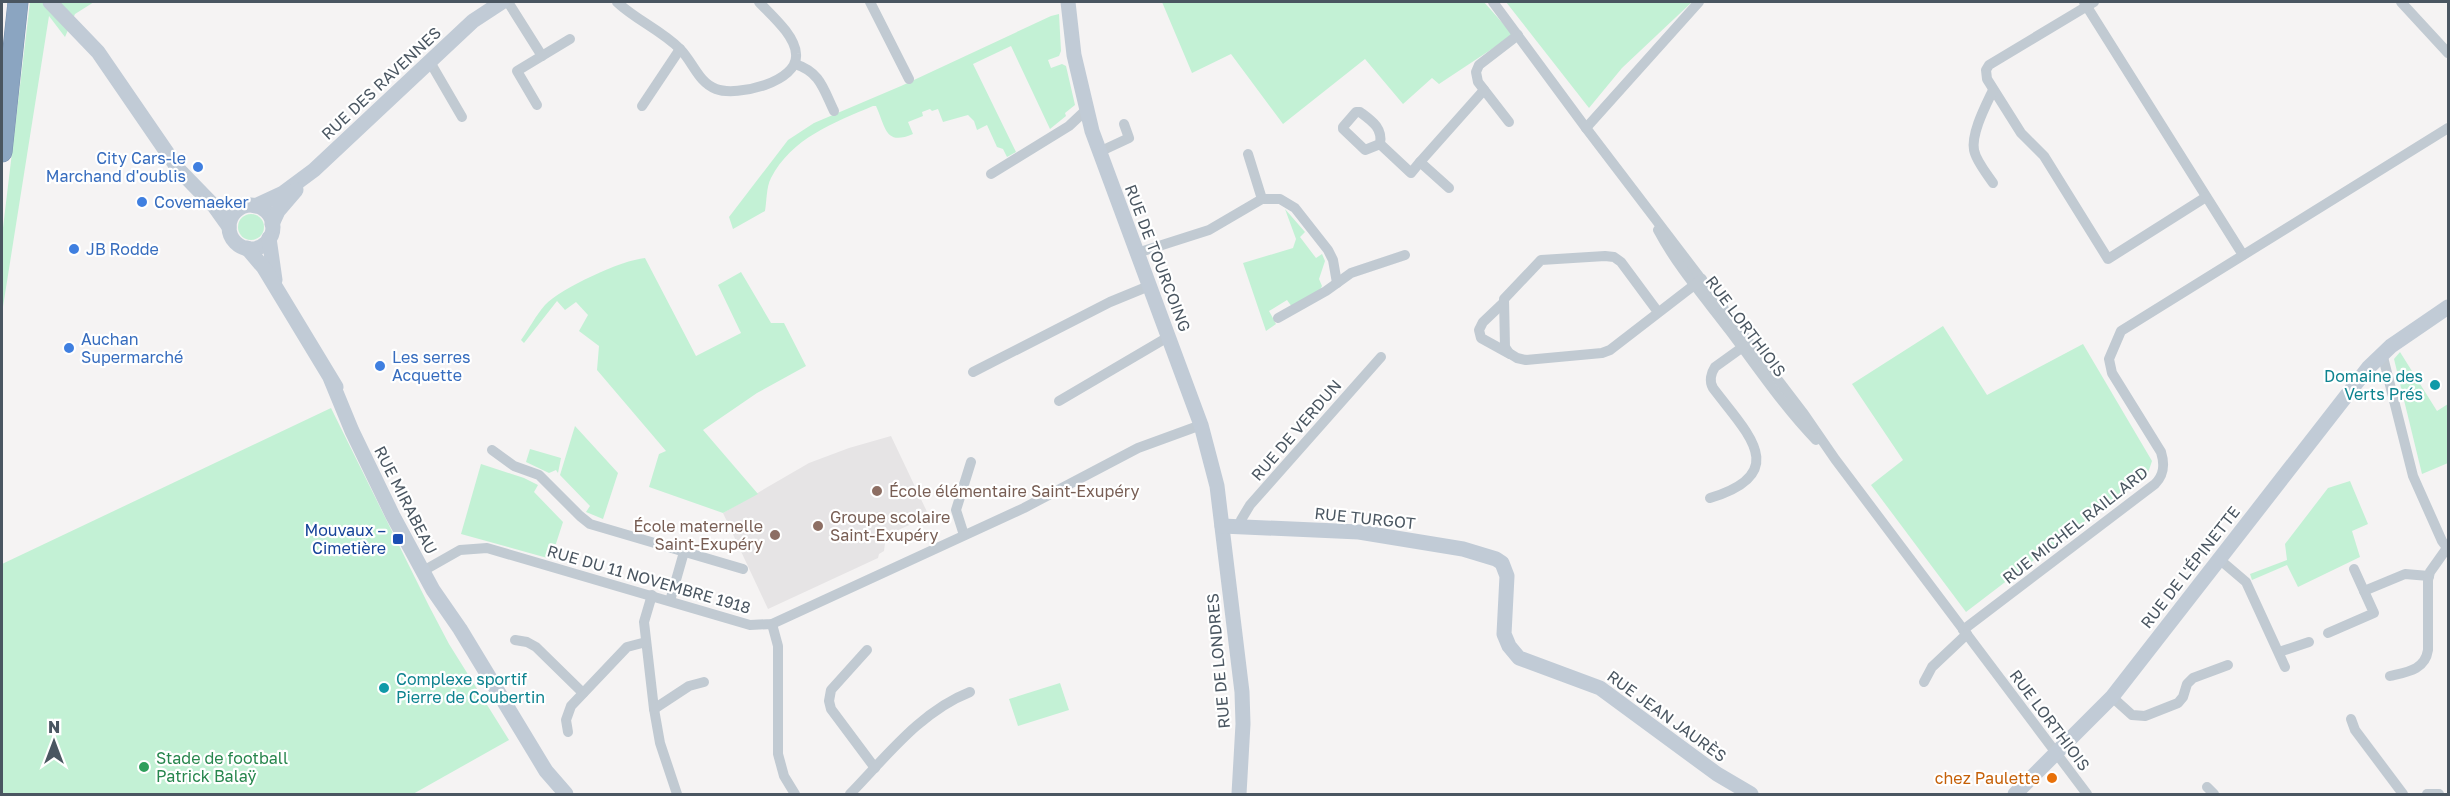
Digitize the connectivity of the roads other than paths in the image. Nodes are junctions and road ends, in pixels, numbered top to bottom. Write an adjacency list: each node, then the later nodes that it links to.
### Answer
1 (18, 2): 33 (highway)
2 (51, 2): 41 (main road)
3 (501, 2): 18 (main road, RUE DES RAVENNES)
4 (508, 2): 17 (street)
5 (617, 2): 15 (street)
6 (761, 2): 19 (street)
7 (870, 2): 20 (street)
8 (1068, 2): 25 (main road, RUE DE TOURCOING)
9 (1492, 2): 13 (street, RUE LORTHIOIS)
10 (1699, 2): 30 (street)
11 (2401, 2): 16 (street)
12 (2089, 3): 21 (street); 42 (street)
13 (1518, 35): 22 (street); 30 (street, RUE LORTHIOIS)
14 (570, 39): 17 (street)
15 (680, 49): 19 (street); 24 (street)
16 (2448, 53)
17 (542, 56): 23 (street)
18 (430, 62): 27 (street); 37 (main road, RUE DES RAVENNES)
19 (795, 64): 26 (street)
20 (909, 79)
21 (1993, 90): 39 (street); 42 (street)
22 (1482, 93): 28 (street); 36 (street)
23 (537, 105)
24 (642, 106)
25 (1086, 110): 34 (main road, RUE DE TOURCOING); 38 (street)
26 (834, 111)
27 (462, 117)
28 (1509, 122)
29 (1124, 124): 34 (street)
30 (1586, 128): 51 (street, RUE LORTHIOIS)
31 (2448, 128): 50 (street, RUE MICHEL RAILLARD)
32 (1380, 144): 36 (street)
33 (2, 152)
34 (1099, 152): 48 (main road, RUE DE TOURCOING)
35 (1248, 154): 43 (street)
36 (1420, 162): 40 (street)
37 (314, 170): 44 (main road, RUE DES RAVENNES); 46 (main road, RUE DES RAVENNES)
38 (991, 174)
39 (1993, 183)
40 (1449, 188)
41 (196, 189): 44 (main road); 45 (main road)
42 (2206, 197): 50 (street)
43 (1262, 199): 48 (street); 52 (street)
44 (248, 207): 45 (main road); 46 (main road)
45 (229, 227): 47 (main road)
46 (270, 231): 47 (main road); 54 (main road, RUE MIRABEAU)
47 (247, 248): 54 (main road, RUE MIRABEAU)
48 (1137, 253): 53 (main road, RUE DE TOURCOING)
49 (1405, 255): 52 (street)
50 (2243, 255): 85 (street, RUE MICHEL RAILLARD)
51 (1699, 282): 57 (street); 60 (street, RUE LORTHIOIS)
52 (1337, 283): 58 (street)
53 (1149, 286): 59 (main road, RUE DE TOURCOING); 64 (street)
54 (279, 295): 77 (main road, RUE MIRABEAU)
55 (1503, 303): 57 (street); 62 (street); 62 (street)
56 (2448, 307): 61 (main road, RUE DE L'ÉPINETTE)
57 (1659, 312): 62 (street)
58 (1278, 318)
59 (1168, 337): 65 (street); 66 (main road, RUE DE TOURCOING)
60 (1746, 345): 69 (street); 85 (street, RUE LORTHIOIS)
61 (2382, 353): 73 (street); 75 (main road, RUE DE L'ÉPINETTE)
62 (1513, 355)
63 (1381, 357): 71 (street, RUE DE VERDUN)
64 (973, 372)
65 (1059, 401)
66 (1201, 425): 70 (main road, RUE DE TOURCOING); 72 (street)
67 (492, 450): 74 (street)
68 (971, 462): 72 (street)
69 (1710, 498)
70 (1222, 526): 71 (main road, RUE TURGOT); 111 (main road, RUE DE LONDRES)
71 (1240, 527): 76 (main road, RUE TURGOT)
72 (964, 535): 84 (street)
73 (2448, 548): 80 (street)
74 (684, 552): 78 (street); 83 (street)
75 (2219, 559): 91 (street); 99 (main road, RUE DE L'ÉPINETTE)
76 (1502, 563): 112 (main road, RUE JEAN JAURÈS)
77 (426, 569): 82 (street, RUE DU 11 NOVEMBRE 1918); 105 (main road, RUE MIRABEAU)
78 (743, 569)
79 (2354, 569): 81 (street)
80 (2429, 576): 81 (street); 94 (street)
81 (2364, 591): 86 (street)
82 (652, 595): 83 (street, RUE DU 11 NOVEMBRE 1918); 88 (street)
83 (670, 601): 84 (street, RUE DU 11 NOVEMBRE 1918)
84 (772, 624): 109 (street)
85 (1965, 632): 96 (street); 103 (street, RUE LORTHIOIS)
86 (2328, 633)
87 (515, 640): 98 (street)
88 (646, 642): 98 (street); 100 (street)
89 (2309, 642): 91 (street)
90 (867, 650): 104 (street)
91 (2279, 652): 93 (street)
92 (2228, 665): 99 (street)
93 (2285, 667)
94 (2390, 676)
95 (704, 682): 100 (street)
96 (1924, 682)
97 (970, 692): 104 (street)
98 (583, 693): 102 (street)
99 (2112, 697): 103 (main road, RUE DE L'ÉPINETTE)
100 (654, 709): 106 (street)
101 (2351, 719): 115 (street)
102 (568, 732)
103 (2057, 753): 113 (main road, RUE DE L'ÉPINETTE); 114 (street, RUE LORTHIOIS)
104 (875, 768): 110 (street)
105 (546, 771): 107 (main road, RUE MIRABEAU); 108 (main road, RUE MIRABEAU)
106 (672, 792)
107 (558, 795)
108 (566, 795)
109 (795, 795)
110 (850, 795)
111 (1239, 795)
112 (1751, 795)
113 (2015, 795)
114 (2087, 795)
115 (2403, 795)
116 (2427, 795): 117 (street)
117 (2439, 795)

